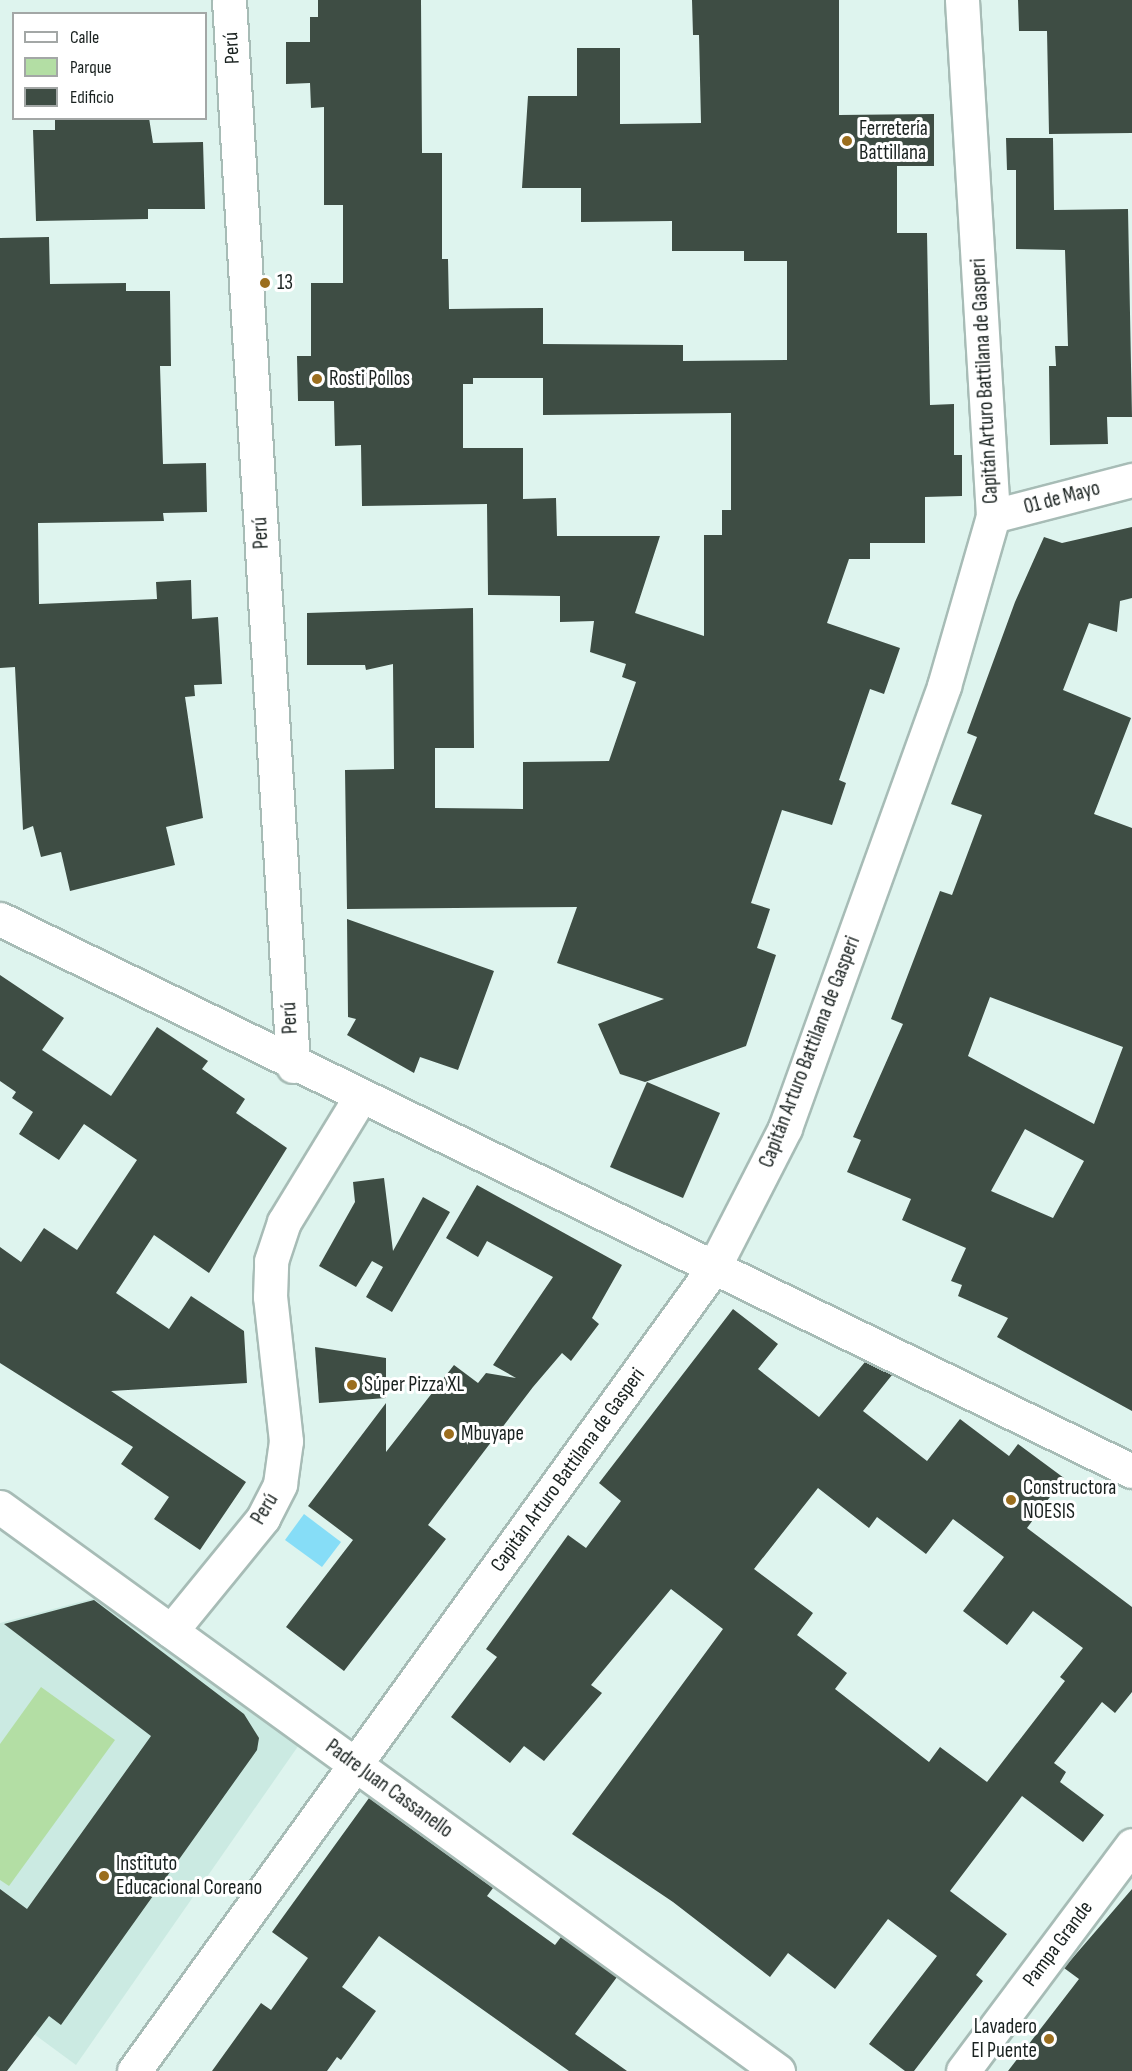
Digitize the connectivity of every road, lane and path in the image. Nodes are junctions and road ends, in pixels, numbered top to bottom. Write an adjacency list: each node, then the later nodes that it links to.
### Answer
1 (229, 0): 6 (street, Perú)
2 (962, 0): 4 (street, Capitán Arturo Battilana de Gasperi)
3 (1132, 480): 4 (street, 01 de Mayo)
4 (993, 516): 8 (street, Capitán Arturo Battilana de Gasperi)
5 (0, 919): 6 (street)
6 (293, 1066): 7 (street)
7 (361, 1096): 8 (street); 11 (street, Perú)
8 (714, 1267): 9 (street); 12 (street, Capitán Arturo Battilana de Gasperi)
9 (1132, 1471)
10 (0, 1507): 11 (street, Padre Juan Cassanello)
11 (171, 1631): 12 (street, Padre Juan Cassanello)
12 (355, 1764): 14 (street, Capitán Arturo Battilana de Gasperi); 15 (street, Padre Juan Cassanello)
13 (1132, 1845): 16 (street, Pampa Grande)
14 (134, 2071)
15 (778, 2071)
16 (963, 2071)

